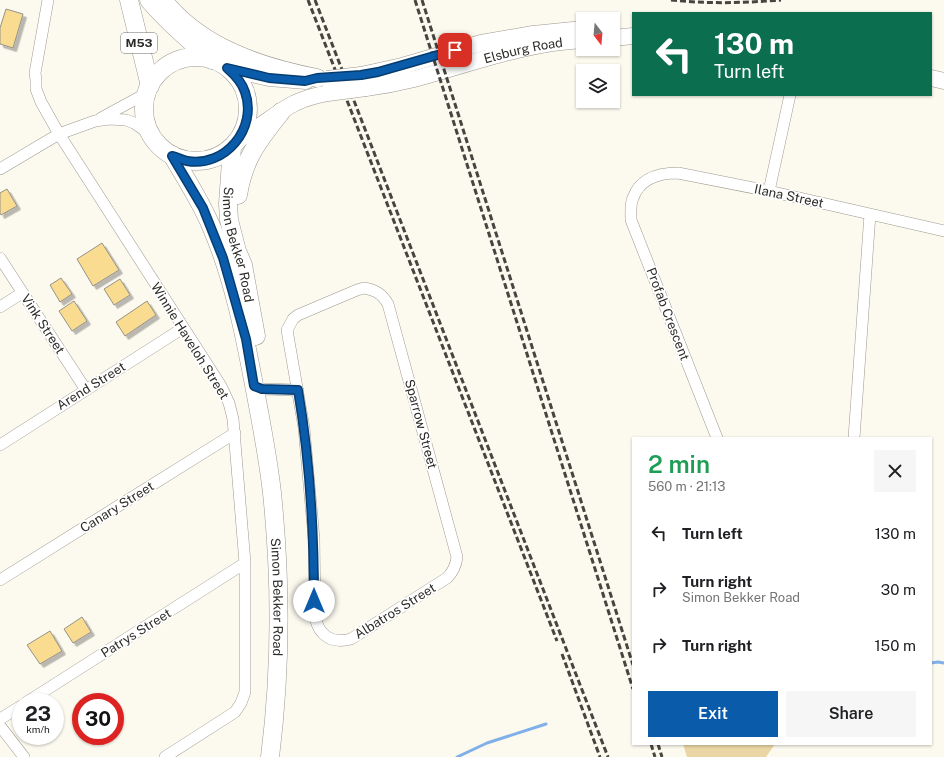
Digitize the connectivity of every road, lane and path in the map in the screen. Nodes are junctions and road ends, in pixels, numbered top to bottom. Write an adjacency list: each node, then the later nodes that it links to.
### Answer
1 (48, 0): 22 (street, Winnie Haveloh Street)
2 (129, 0): 17 (main road, M53)
3 (150, 0): 11 (main road, M53)
4 (163, 0): 15 (main road)
5 (632, 27): 6 (main road)
6 (620, 28)
7 (576, 30): 14 (main road, Elsburg Road / M53)
8 (632, 36): 9 (main road)
9 (620, 37)
10 (576, 41): 14 (main road, Elsburg Road / M53)
11 (220, 64): 15 (main road, Elsburg Road / M53); 17 (main road, M53); 24 (main road, M53)
12 (932, 78): 13 (main road)
13 (944, 81)
14 (364, 82): 15 (main road, Elsburg Road / M53, bridge)
15 (324, 83): 20 (main road, Elsburg Road / M53)
16 (932, 88): 18 (main road)
17 (148, 90): 21 (street); 23 (main road, M53)
18 (944, 90)
19 (790, 96): 28 (street)
20 (280, 112): 24 (main road, Elsburg Road / M53); 32 (main road)
21 (95, 121): 22 (street); 23 (street)
22 (59, 134): 26 (street); 35 (street, Winnie Haveloh Street)
23 (150, 134): 25 (main road, M53)
24 (236, 143): 25 (main road, M53); 32 (main road, Simon Bekker Road)
25 (172, 156): 36 (main road, Simon Bekker Road)
26 (0, 169)
27 (638, 189): 28 (street, Ilana Street); 40 (street, Profab Crescent)
28 (768, 191): 29 (street, Ilana Street)
29 (870, 214): 30 (street, Ilana Street); 41 (street)
30 (944, 231)
31 (0, 258): 33 (street, Vink Street)
32 (243, 265): 36 (main road, Simon Bekker Road)
33 (22, 293): 34 (street); 37 (street, Vink Street)
34 (0, 307)
35 (183, 328): 37 (street, Arend Street); 39 (street, Winnie Haveloh Street)
36 (258, 387): 38 (street); 52 (main road, Simon Bekker Road)
37 (86, 390): 42 (street, Arend Street)
38 (298, 390): 44 (street, Albatros Street); 44 (street, Sparrow Street)
39 (235, 433): 43 (street, Winnie Haveloh Street); 45 (street, Canary Street)
40 (717, 437)
41 (854, 437)
42 (0, 444)
43 (245, 563): 46 (street, Patrys Street); 51 (street, Winnie Haveloh Street)
44 (456, 565)
45 (0, 580)
46 (41, 693)
47 (12, 712): 48 (street)
48 (0, 719)
49 (0, 726): 50 (street)
50 (24, 757)
51 (165, 757)
52 (270, 757)

